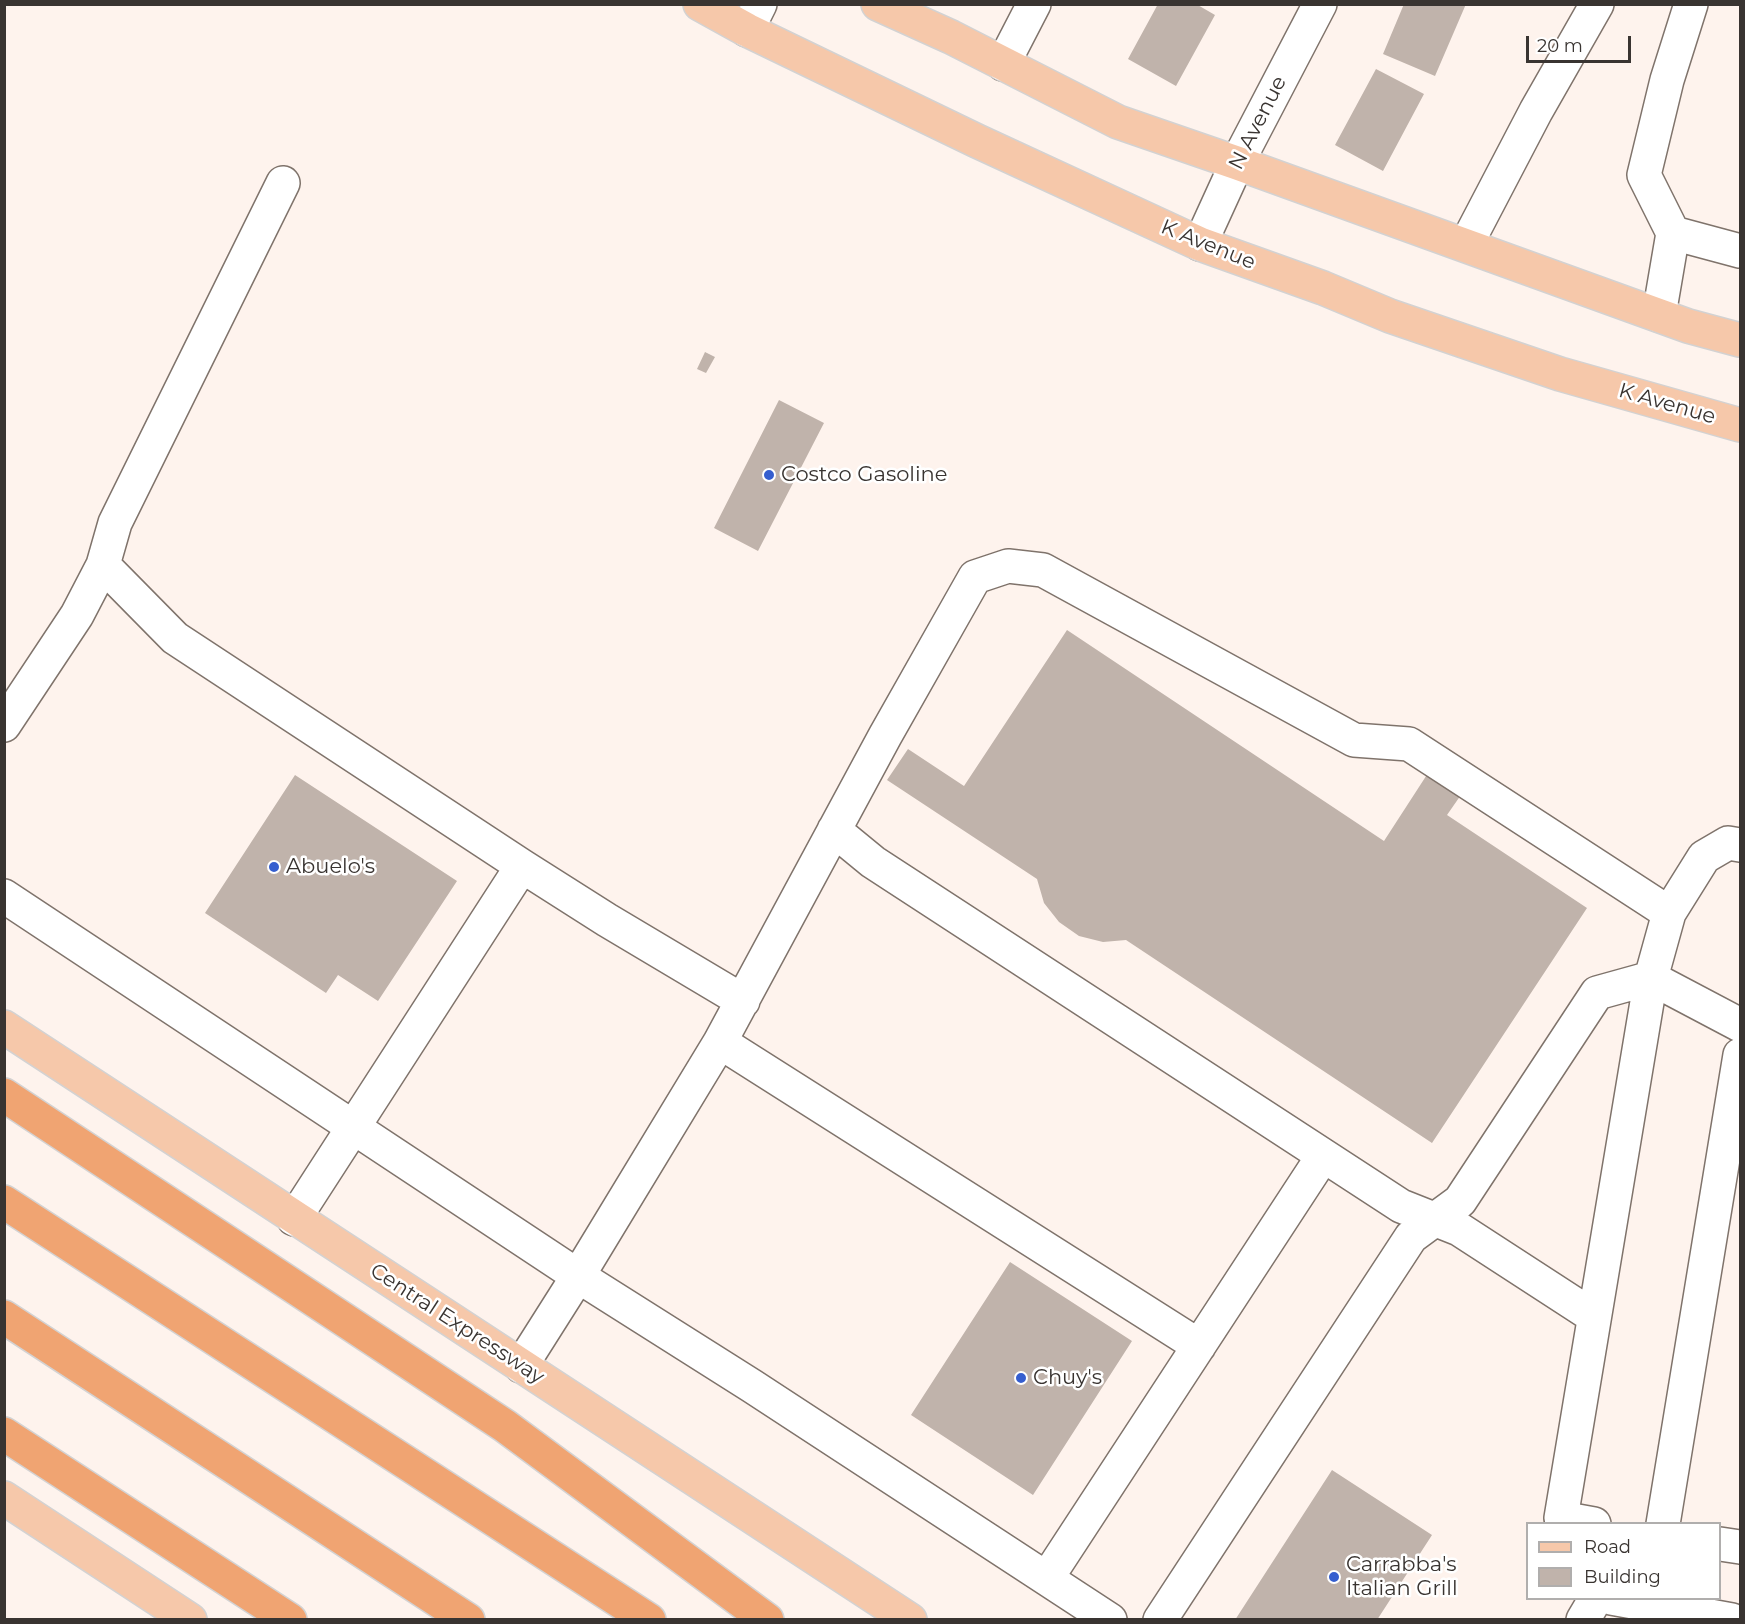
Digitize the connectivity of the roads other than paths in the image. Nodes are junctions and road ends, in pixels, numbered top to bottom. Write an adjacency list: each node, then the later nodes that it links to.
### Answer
1 (700, 4): 7 (main road, K Avenue)
2 (878, 4): 8 (main road)
3 (1034, 4): 8 (street)
4 (1320, 4): 9 (street, N Avenue)
5 (1597, 4): 13 (street)
6 (1690, 4): 11 (street)
7 (754, 17): 12 (main road, K Avenue)
8 (1003, 64): 9 (main road)
9 (1237, 163): 12 (street, N Avenue); 13 (main road)
10 (283, 183): 18 (street)
11 (1673, 233): 14 (street); 15 (street)
12 (1200, 244): 17 (main road, K Avenue)
13 (1466, 245): 15 (main road)
14 (1740, 250)
15 (1659, 315): 16 (main road)
16 (1740, 340)
17 (1740, 425)
18 (103, 565): 19 (street); 22 (street)
19 (4, 725)
20 (834, 830): 24 (street); 26 (street); 33 (street)
21 (1740, 845): 24 (street)
22 (522, 866): 26 (street); 32 (street)
23 (4, 896): 32 (street)
24 (1669, 913): 25 (street)
25 (1651, 978): 27 (street); 36 (street); 38 (street)
26 (743, 1001): 29 (street)
27 (1740, 1025)
28 (4, 1028): 35 (main road, Central Expressway)
29 (720, 1042): 37 (street); 40 (street)
30 (1740, 1055): 45 (street)
31 (4, 1095): 55 (highway)
32 (354, 1127): 35 (street); 37 (street)
33 (1323, 1156): 36 (street); 40 (street)
34 (4, 1202): 54 (highway)
35 (294, 1219): 41 (main road, Central Expressway)
36 (1434, 1220): 38 (street); 58 (street)
37 (579, 1276): 41 (street); 48 (street)
38 (1593, 1316): 44 (street)
39 (4, 1317): 53 (highway)
40 (1199, 1346): 48 (street)
41 (521, 1366): 56 (main road, Central Expressway)
42 (4, 1434): 52 (highway)
43 (4, 1498): 51 (main road)
44 (1583, 1522)
45 (1663, 1522)
46 (1721, 1544): 47 (street)
47 (1740, 1547)
48 (1047, 1578): 57 (street)
49 (1595, 1600): 59 (street)
50 (1617, 1600): 60 (street)
51 (190, 1620)
52 (290, 1620)
53 (468, 1620)
54 (649, 1620)
55 (767, 1620)
56 (910, 1620)
57 (1110, 1620)
58 (1160, 1620)
59 (1583, 1620)
60 (1732, 1620)

